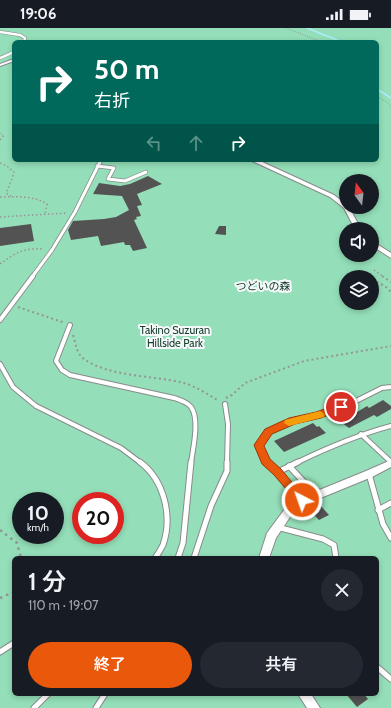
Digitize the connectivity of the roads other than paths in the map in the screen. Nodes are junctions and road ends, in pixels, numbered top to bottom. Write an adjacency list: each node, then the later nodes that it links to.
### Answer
1 (0, 32): 2 (lane)
2 (24, 40)
3 (12, 53): 4 (lane)
4 (0, 58)
5 (12, 61): 6 (street)
6 (0, 65)
7 (100, 162): 9 (lane)
8 (257, 162): 11 (street)
9 (97, 166): 10 (lane); 14 (lane)
10 (146, 172)
11 (339, 202)
12 (379, 248): 13 (street)
13 (391, 256)
14 (0, 320)
15 (70, 325): 32 (lane)
16 (0, 364): 31 (lane)
17 (391, 387): 23 (lane)
18 (225, 404): 33 (lane)
19 (391, 426): 20 (lane)
20 (361, 434): 21 (lane); 22 (lane)
21 (391, 463): 24 (street)
22 (289, 466): 23 (lane); 25 (lane)
23 (278, 472): 26 (lane)
24 (369, 474): 25 (street); 28 (lane)
25 (316, 495): 26 (street)
26 (302, 500): 29 (street)
27 (391, 503): 28 (lane)
28 (378, 510): 30 (lane)
29 (277, 527): 34 (street); 35 (lane)
30 (391, 538)
31 (156, 556)
32 (179, 556)
33 (195, 556)
34 (265, 556)
35 (336, 556)
36 (12, 644): 37 (lane)
37 (0, 652)
38 (379, 669): 39 (lane)
39 (391, 679)
40 (46, 696): 43 (lane)
41 (104, 696): 44 (lane)
42 (305, 696): 45 (street)
43 (34, 708)
44 (96, 708)
45 (314, 708)

